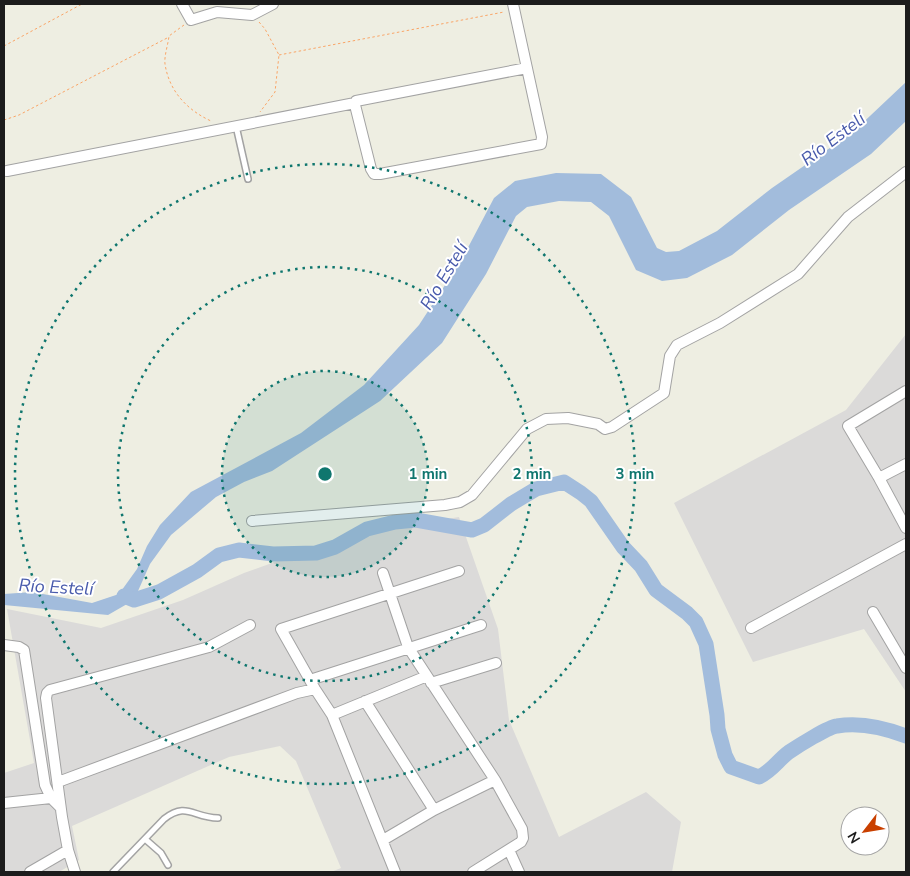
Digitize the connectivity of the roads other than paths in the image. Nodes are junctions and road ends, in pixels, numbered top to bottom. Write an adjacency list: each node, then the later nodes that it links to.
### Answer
1 (182, 4): 2 (street)
2 (273, 4)
3 (514, 7): 4 (street)
4 (527, 68): 5 (street); 5 (street)
5 (355, 103): 6 (street)
6 (236, 126): 7 (street); 9 (lane)
7 (7, 171)
8 (906, 172): 13 (street)
9 (248, 179)
10 (906, 391): 12 (street)
11 (906, 464): 12 (street)
12 (879, 478): 14 (street)
13 (252, 521)
14 (906, 528)
15 (906, 544): 22 (street)
16 (459, 571): 18 (street)
17 (383, 573): 18 (street)
18 (390, 592): 24 (street); 28 (street)
19 (873, 612): 26 (street)
20 (250, 625): 32 (street)
21 (481, 625): 24 (street)
22 (751, 628)
23 (4, 645): 33 (street)
24 (408, 647): 27 (street); 28 (street)
25 (496, 663): 27 (street)
26 (906, 668)
27 (429, 679): 29 (street); 31 (street)
28 (312, 685): 30 (street); 32 (street)
29 (365, 701): 30 (street); 36 (street)
30 (332, 714): 39 (street)
31 (494, 780): 36 (street); 41 (street)
32 (58, 782): 35 (street)
33 (51, 798): 34 (street); 35 (street)
34 (4, 803)
35 (60, 807): 40 (street)
36 (434, 810): 39 (street)
37 (218, 818): 38 (lane)
38 (145, 839): 42 (lane); 45 (lane)
39 (384, 840): 46 (street)
40 (68, 850): 43 (street); 44 (street)
41 (509, 850): 47 (street); 48 (street)
42 (168, 865)
43 (30, 872)
44 (75, 872)
45 (113, 872)
46 (396, 872)
47 (473, 872)
48 (519, 872)

